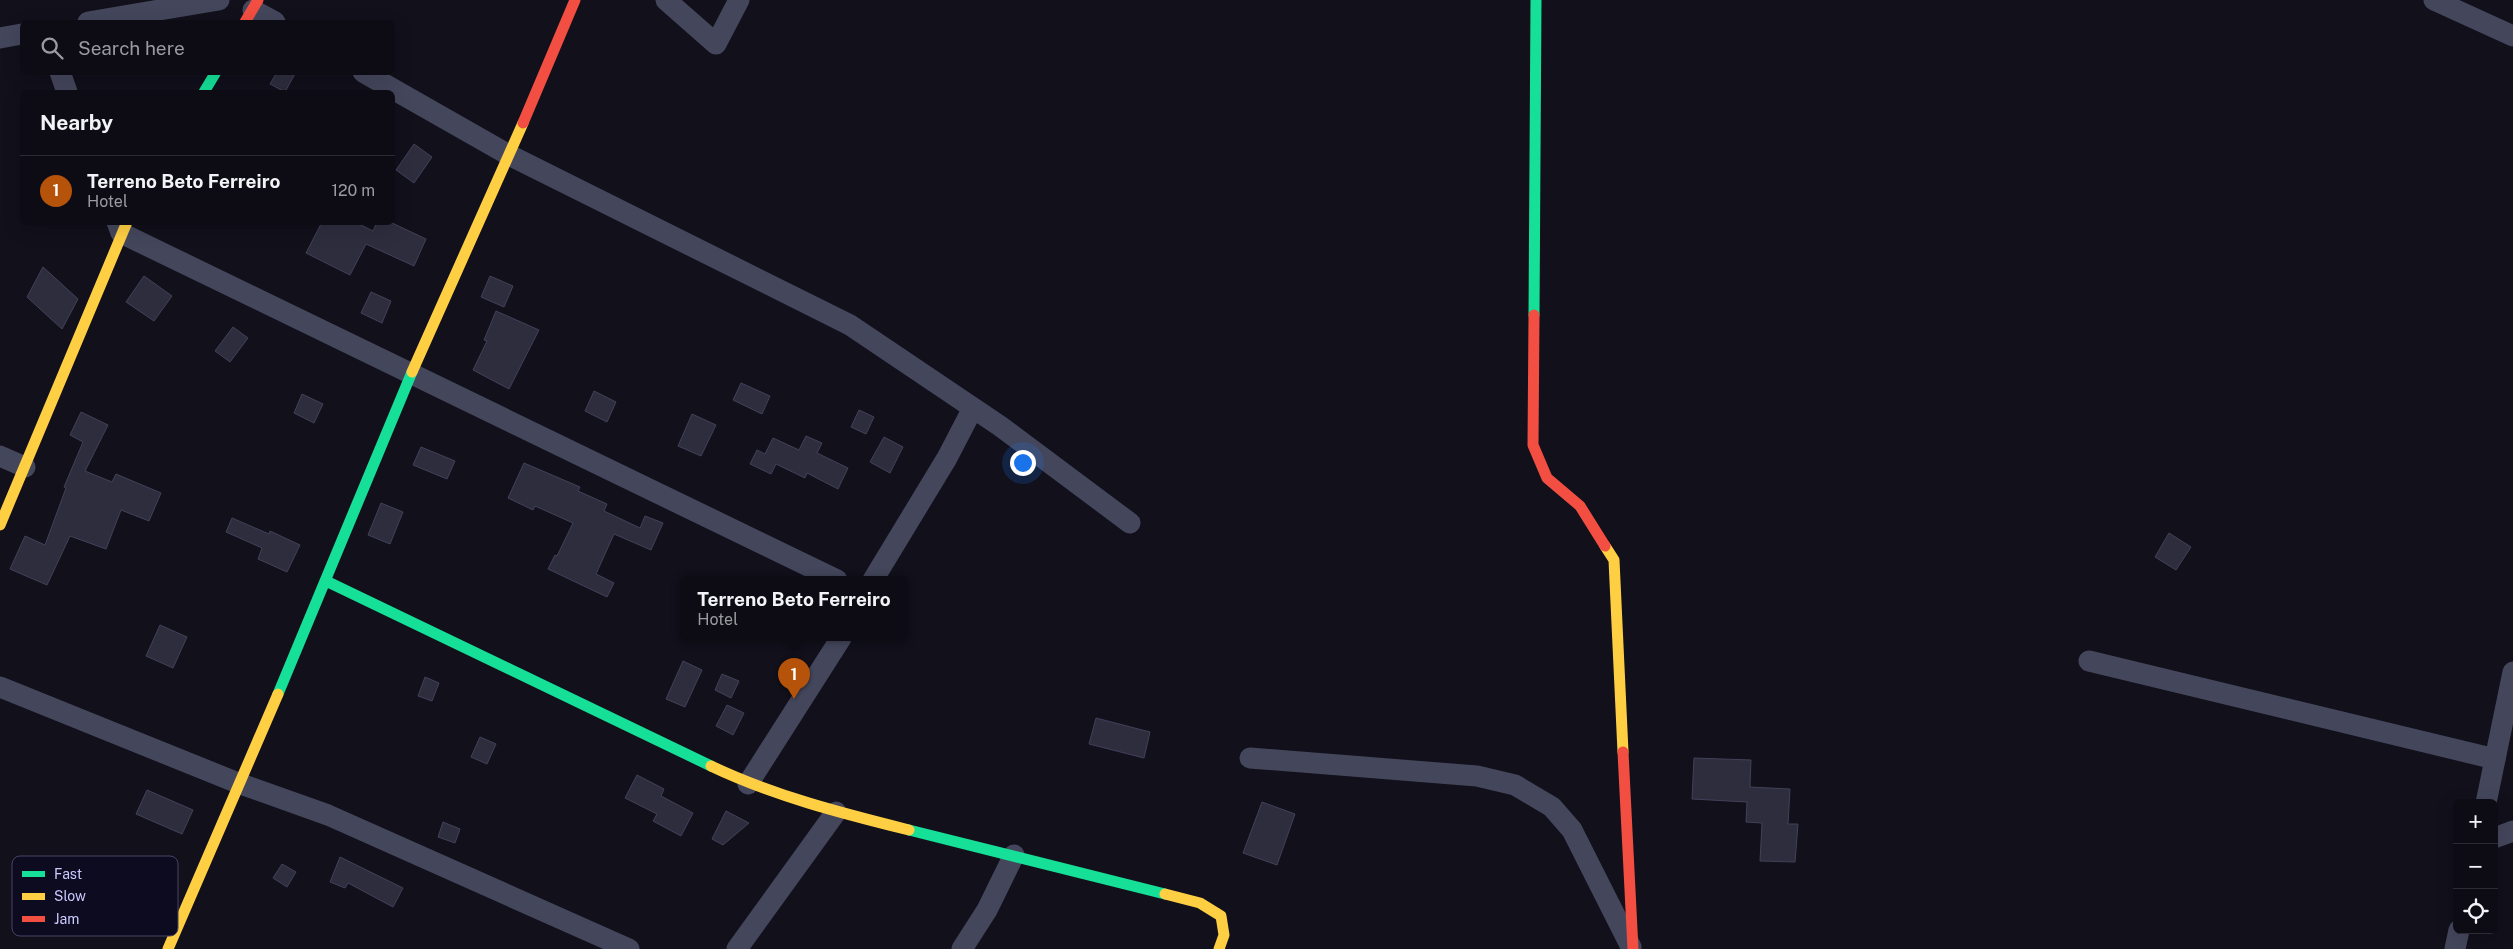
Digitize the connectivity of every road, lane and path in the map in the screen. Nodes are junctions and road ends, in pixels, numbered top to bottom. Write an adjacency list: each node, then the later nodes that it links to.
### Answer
1 (219, 0): 8 (street)
2 (575, 0): 20 (street)
3 (666, 0): 4 (street)
4 (739, 0)
5 (1536, 0): 53 (street)
6 (2434, 0): 11 (street)
7 (252, 11): 9 (street)
8 (100, 20)
9 (271, 20)
10 (20, 34): 12 (street)
11 (2513, 36)
12 (0, 38)
13 (61, 75): 16 (street)
14 (214, 75): 17 (street)
15 (368, 75): 19 (street)
16 (67, 90)
17 (205, 90)
18 (395, 90): 20 (street)
19 (395, 90)
20 (509, 155): 22 (street); 23 (street)
21 (122, 226): 22 (street); 25 (street)
22 (411, 374): 28 (street); 30 (street)
23 (973, 408): 26 (street); 29 (street)
24 (0, 456): 25 (street)
25 (25, 467): 27 (street)
26 (1130, 523)
27 (0, 525)
28 (829, 576)
29 (875, 576)
30 (326, 581): 37 (street); 38 (street)
31 (840, 641): 38 (street)
32 (2089, 661): 36 (street)
33 (2513, 672): 36 (street)
34 (0, 687): 37 (street)
35 (1250, 758): 53 (street)
36 (2495, 759): 39 (street)
37 (238, 783): 44 (street); 47 (street)
38 (748, 784): 40 (street)
39 (2487, 799)
40 (836, 812): 43 (street); 50 (street)
41 (2513, 832): 42 (street)
42 (2498, 837)
43 (1014, 855): 51 (street); 52 (street)
44 (178, 925)
45 (2458, 934): 54 (street)
46 (173, 936): 48 (street)
47 (600, 944): 49 (street)
48 (168, 949)
49 (628, 949)
50 (737, 949)
51 (962, 949)
52 (1219, 949)
53 (1632, 949)
54 (2455, 949)

